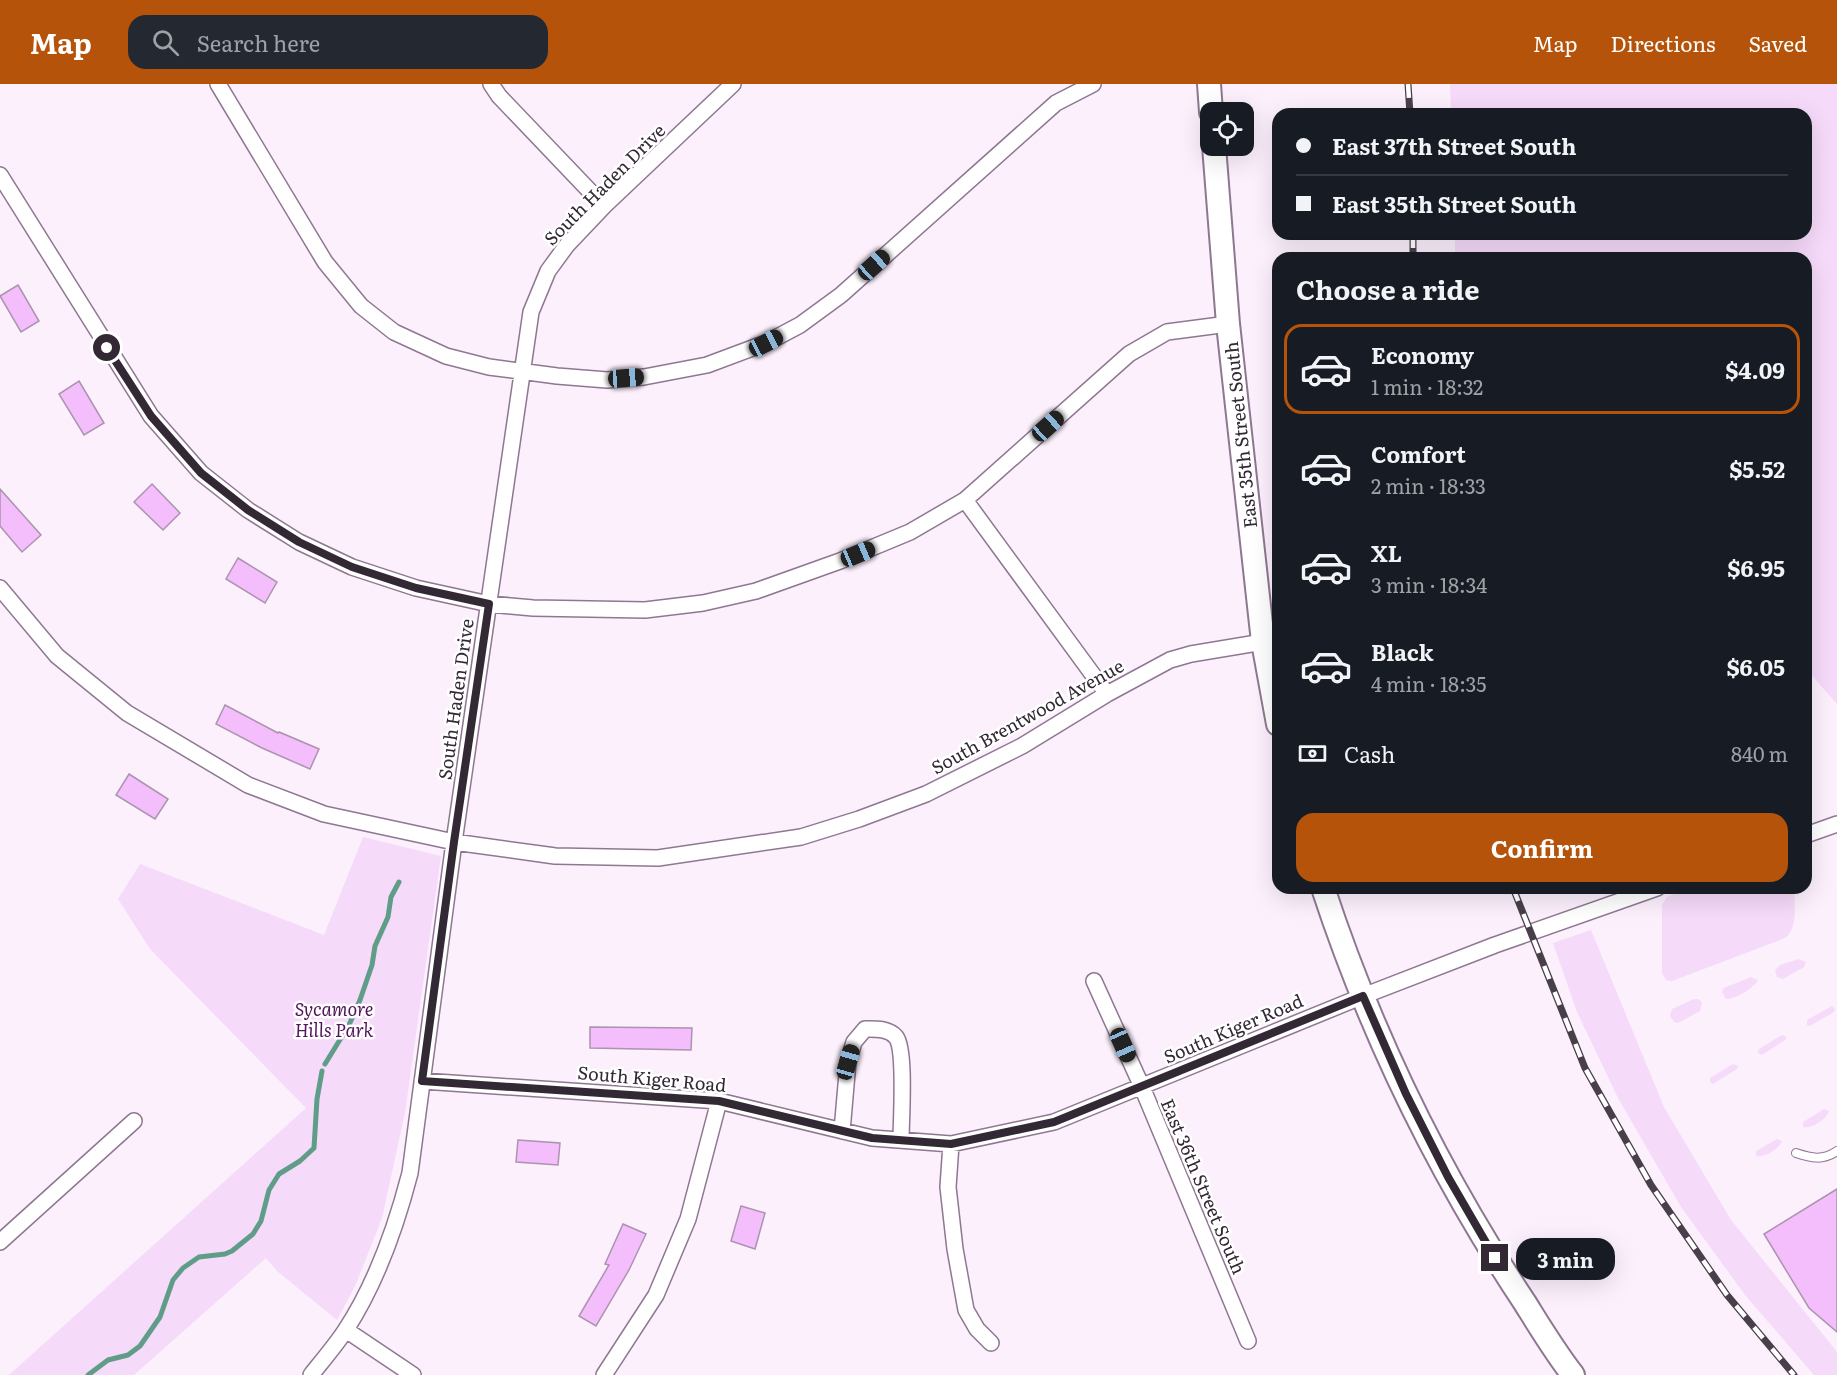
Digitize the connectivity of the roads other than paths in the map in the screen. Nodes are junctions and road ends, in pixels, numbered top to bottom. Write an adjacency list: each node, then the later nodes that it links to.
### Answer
1 (218, 84): 11 (street)
2 (490, 84): 9 (street)
3 (733, 84): 9 (street, South Haden Drive)
4 (1093, 84): 11 (street)
5 (1209, 84): 6 (main road)
6 (1210, 102)
7 (1215, 156): 10 (main road, East 35th Street South)
8 (0, 175): 14 (street)
9 (604, 206): 11 (street, South Haden Drive)
10 (1228, 324): 12 (street); 15 (main road, East 35th Street South)
11 (523, 370): 14 (street, South Haden Drive)
12 (965, 500): 14 (street); 17 (street)
13 (0, 588): 20 (street, South Brentwood Avenue)
14 (489, 604): 20 (street, South Haden Drive)
15 (1263, 642): 16 (main road, East 35th Street South); 17 (street, South Brentwood Avenue)
16 (1272, 691)
17 (1107, 694): 20 (street, South Brentwood Avenue)
18 (1837, 824): 19 (street)
19 (1812, 834)
20 (454, 842): 25 (street, South Haden Drive)
21 (1325, 894): 24 (main road)
22 (1640, 894): 24 (street, South Kiger Road)
23 (1095, 981): 26 (street, East 36th Street South)
24 (1363, 996): 26 (street, South Kiger Road); 41 (main road)
25 (422, 1081): 27 (street, South Kiger Road); 35 (street, South Haden Drive)
26 (1142, 1088): 31 (street, South Kiger Road); 36 (street, East 36th Street South)
27 (719, 1101): 29 (street, South Kiger Road); 40 (street)
28 (134, 1121): 34 (street)
29 (842, 1131): 30 (street, South Kiger Road); 30 (street)
30 (901, 1140): 31 (street, South Kiger Road)
31 (951, 1144): 37 (street)
32 (1837, 1151): 33 (lane)
33 (1796, 1153)
34 (0, 1242)
35 (346, 1330): 38 (street, South Haden Drive); 39 (street)
36 (1248, 1341)
37 (991, 1343)
38 (311, 1375)
39 (413, 1375)
40 (604, 1375)
41 (1573, 1375)

